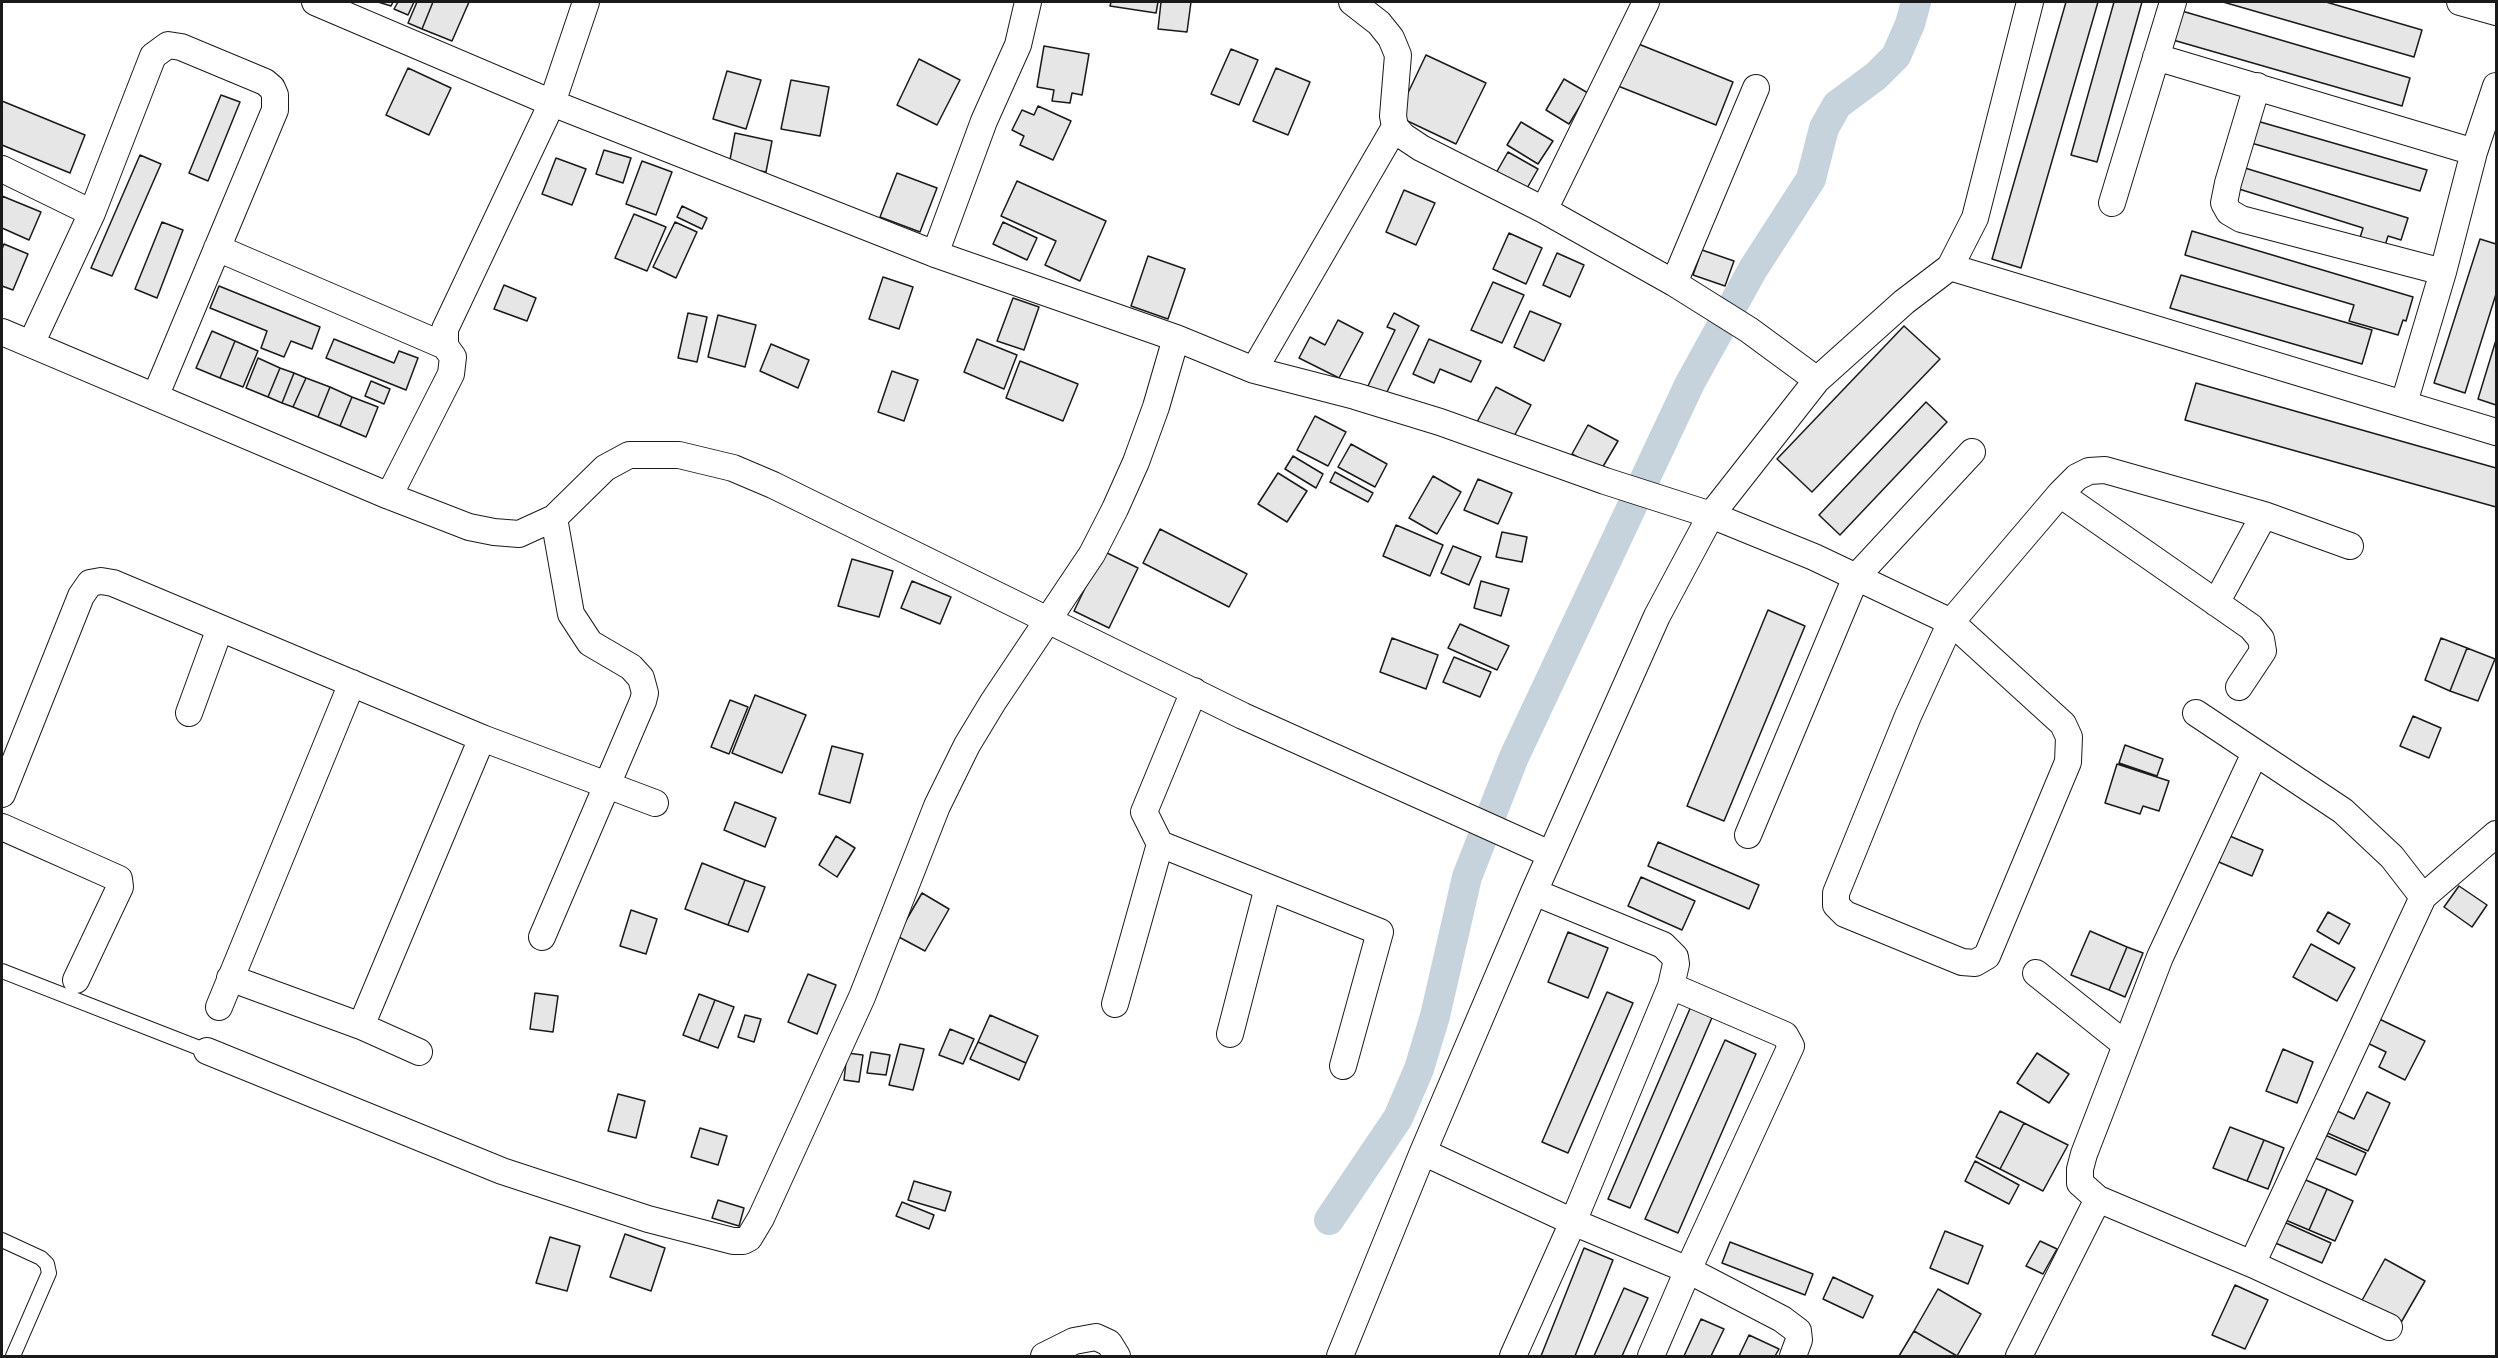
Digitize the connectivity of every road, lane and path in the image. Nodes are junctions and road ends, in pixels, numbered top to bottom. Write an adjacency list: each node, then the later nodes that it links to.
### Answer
1 (315, 2): 14 (street)
2 (586, 2): 14 (street)
3 (1028, 2): 22 (street)
4 (1352, 2): 15 (street)
5 (1646, 2): 19 (street)
6 (2030, 2): 23 (street)
7 (2173, 2): 10 (street)
8 (2460, 2): 9 (street)
9 (2496, 12)
10 (2156, 57): 11 (street); 18 (street)
11 (2257, 86): 16 (street); 24 (street)
12 (2496, 86): 16 (street)
13 (1756, 88): 25 (street)
14 (552, 103): 22 (street); 29 (street)
15 (1395, 127): 19 (street); 30 (street)
16 (2474, 152): 24 (street)
17 (2, 169): 20 (street)
18 (2112, 203)
19 (1544, 210): 25 (street)
20 (92, 213): 21 (street); 28 (street)
21 (217, 248): 29 (street); 32 (street)
22 (935, 254): 27 (street)
23 (1950, 267): 31 (street); 33 (street)
24 (2443, 272): 33 (street)
25 (1674, 283): 31 (street)
26 (2, 332): 28 (street)
27 (1176, 338): 30 (street); 44 (street)
28 (31, 344): 32 (street)
29 (445, 346): 37 (street)
30 (1254, 370): 38 (street)
31 (1817, 380): 38 (street)
32 (155, 397): 37 (street)
33 (2404, 403): 34 (street)
34 (2496, 432)
35 (1972, 452): 42 (street)
36 (2060, 494): 39 (street); 43 (street); 45 (street)
37 (389, 496): 40 (street)
38 (1711, 515): 42 (street); 61 (street)
39 (2264, 515): 41 (street); 43 (street)
40 (554, 518): 44 (street); 54 (street)
41 (2350, 546)
42 (1856, 577): 45 (street); 58 (street)
43 (2216, 603): 48 (street)
44 (1049, 621): 49 (street); 76 (street)
45 (1951, 622): 45 (street)
46 (219, 628): 47 (street); 50 (street); 55 (street)
47 (352, 683): 52 (street); 68 (street)
48 (2239, 687)
49 (1194, 691): 60 (street); 61 (street)
50 (189, 713)
51 (2196, 713): 53 (street)
52 (482, 738): 54 (street); 73 (street)
53 (2256, 753): 64 (street); 75 (street)
54 (608, 786): 56 (street); 65 (street)
55 (2, 794)
56 (655, 803)
57 (2, 826): 69 (street)
58 (1748, 834)
59 (2496, 834): 64 (street)
60 (1160, 844): 62 (street); 71 (street)
61 (1550, 854): 63 (street)
62 (1268, 887): 74 (street); 78 (street)
63 (1534, 892): 70 (street); 79 (street)
64 (2423, 897): 83 (street)
65 (542, 937)
66 (2, 971): 76 (lane)
67 (2036, 973): 75 (street)
68 (230, 978): 72 (street); 73 (street)
69 (76, 980)
70 (1671, 986): 81 (street); 84 (street)
71 (1115, 1004)
72 (219, 1007)
73 (361, 1026): 77 (street)
74 (1230, 1034)
75 (2127, 1045): 80 (street)
76 (207, 1051)
77 (419, 1052)
78 (1343, 1066)
79 (1423, 1152): 81 (street); 89 (street)
80 (2098, 1199): 83 (street); 93 (street)
81 (1573, 1222): 84 (street); 90 (street)
82 (2, 1240): 86 (lane)
83 (2252, 1264): 85 (street)
84 (1688, 1270): 91 (street); 92 (street)
85 (2389, 1327)
86 (13, 1356)
87 (1044, 1356): 88 (street)
88 (1117, 1356)
89 (1340, 1356)
90 (1513, 1356)
91 (1651, 1356)
92 (1793, 1356)
93 (2019, 1356)

